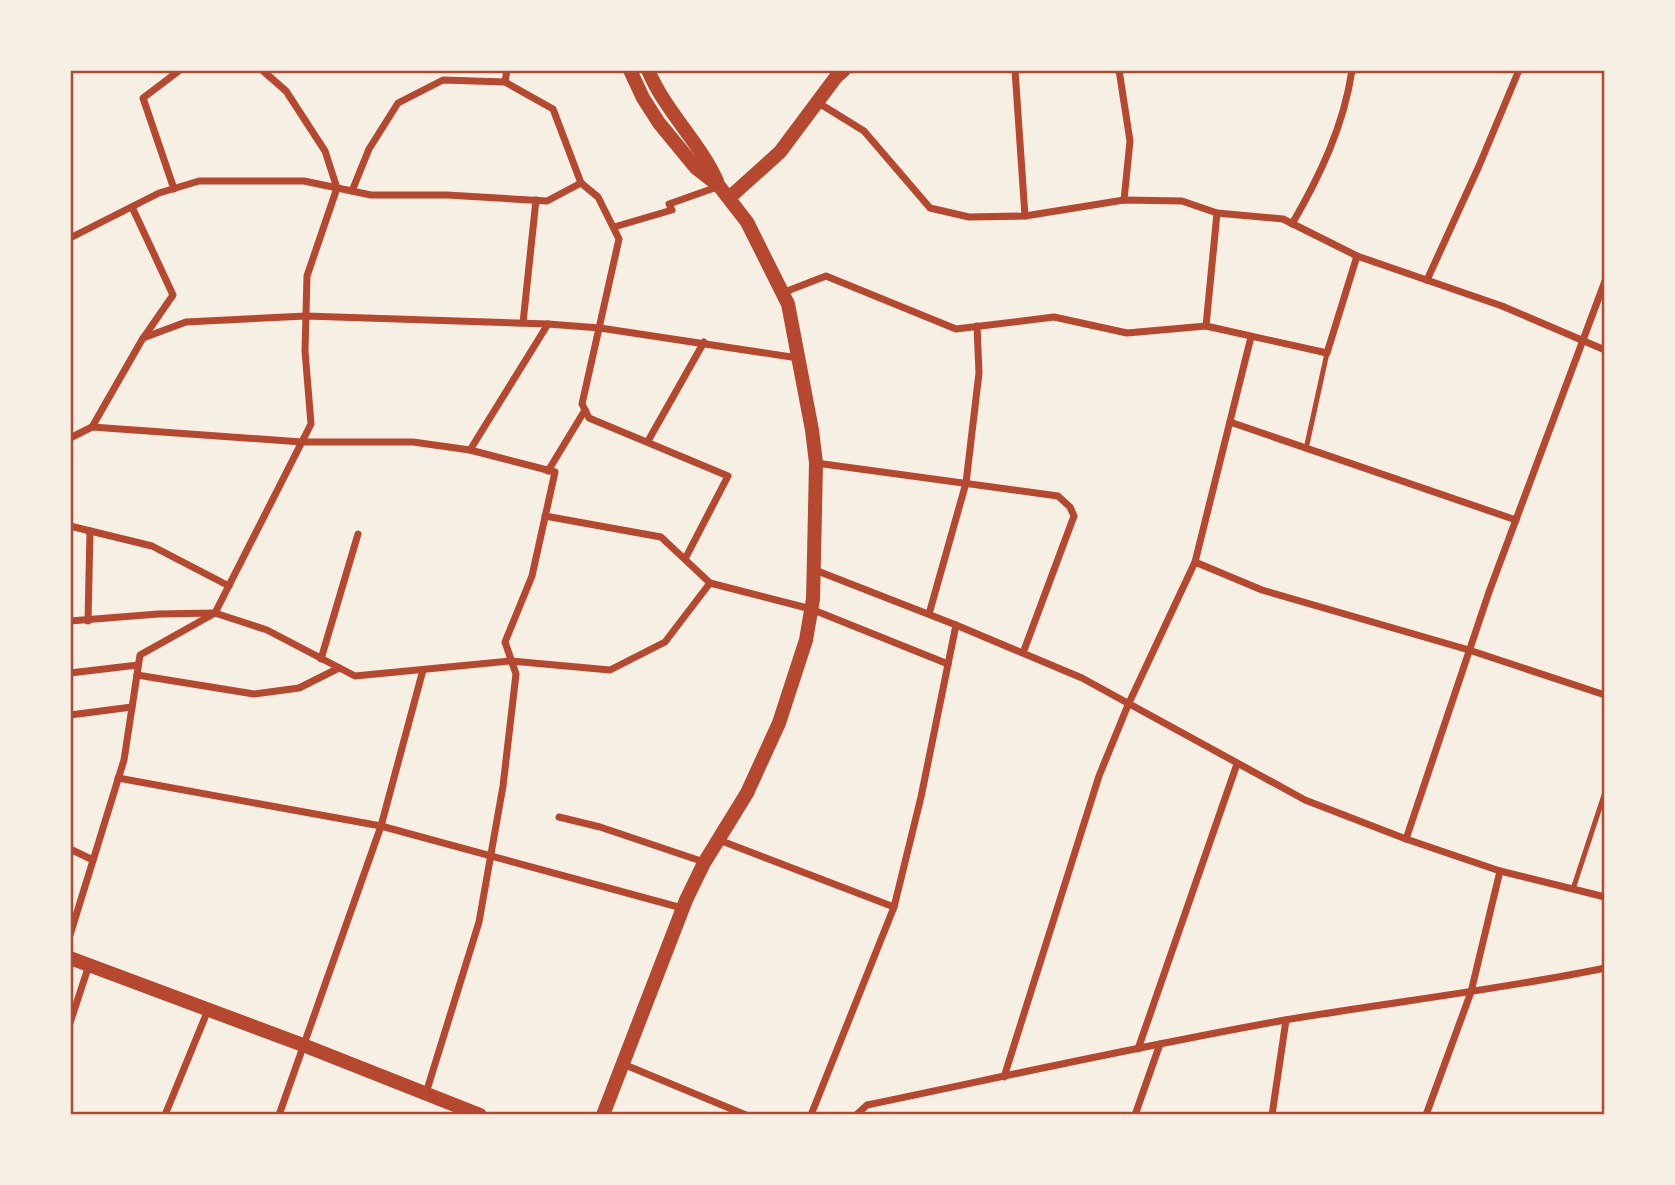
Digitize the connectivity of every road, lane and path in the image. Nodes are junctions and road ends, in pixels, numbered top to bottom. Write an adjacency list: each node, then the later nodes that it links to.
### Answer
1 (180, 70): 15 (street)
2 (262, 70): 16 (street)
3 (507, 70): 11 (street)
4 (630, 70): 14 (main road)
5 (648, 70): 14 (main road)
6 (844, 70): 12 (main road)
7 (1015, 70): 23 (street)
8 (1119, 70): 20 (street)
9 (1352, 70): 24 (street)
10 (1519, 70): 28 (street)
11 (505, 82): 13 (street); 17 (street)
12 (817, 102): 18 (main road); 23 (street)
13 (581, 183): 19 (street); 25 (street)
14 (719, 186): 18 (main road); 25 (street)
15 (174, 188): 16 (street); 21 (street)
16 (337, 188): 17 (street); 31 (street)
17 (352, 191): 19 (street)
18 (729, 198): 30 (main road)
19 (536, 200): 32 (street)
20 (1124, 200): 22 (street); 23 (street)
21 (132, 207): 26 (street); 38 (street)
22 (1217, 213): 24 (street); 35 (street)
23 (1025, 216)
24 (1292, 223): 27 (street)
25 (614, 227): 36 (street)
26 (70, 238)
27 (1357, 256): 28 (street); 42 (street)
28 (1427, 280): 39 (street)
29 (1605, 281): 39 (street)
30 (782, 293): 34 (street); 43 (main road)
31 (306, 316): 32 (street); 38 (street); 49 (street)
32 (523, 323): 33 (street)
33 (548, 324): 36 (street); 50 (street)
34 (977, 326): 35 (street); 54 (street)
35 (1206, 326): 37 (street)
36 (600, 328): 40 (street); 44 (street)
37 (1251, 337): 42 (street); 45 (street)
38 (143, 338): 46 (street)
39 (1583, 340): 41 (street); 56 (street)
40 (704, 342): 43 (street); 48 (street)
41 (1605, 350)
42 (1327, 353): 51 (lane)
43 (799, 358): 52 (main road)
44 (585, 410): 48 (street); 53 (street)
45 (1230, 422): 51 (street); 61 (street)
46 (92, 427): 47 (street); 49 (street)
47 (70, 438)
48 (648, 441): 60 (street)
49 (302, 442): 50 (street); 64 (street)
50 (470, 450): 53 (street)
51 (1306, 450): 56 (street)
52 (816, 463): 54 (street); 62 (main road)
53 (548, 471): 55 (street)
54 (966, 483): 67 (street); 72 (street)
55 (545, 516): 60 (street); 74 (street)
56 (1516, 520): 71 (street)
57 (70, 526): 58 (street)
58 (90, 531): 64 (street); 69 (street)
59 (358, 534): 73 (street)
60 (685, 559): 63 (street)
61 (1195, 562): 71 (street); 82 (street)
62 (814, 569): 65 (main road); 67 (street)
63 (710, 583): 65 (street); 74 (street)
64 (229, 586): 66 (street)
65 (811, 609): 75 (street); 91 (main road)
66 (215, 613): 69 (street); 73 (street); 76 (street)
67 (929, 614): 70 (street)
68 (70, 621): 69 (street)
69 (88, 621)
70 (957, 625): 72 (street); 75 (street)
71 (1469, 650): 81 (street); 90 (street)
72 (1023, 653): 82 (street)
73 (321, 659): 77 (street)
74 (511, 661): 78 (street); 93 (street)
75 (948, 664): 99 (street)
76 (138, 665): 79 (street); 80 (street)
77 (339, 668): 78 (street); 80 (street)
78 (423, 670): 89 (street)
79 (70, 673)
80 (137, 675): 83 (street)
81 (1605, 695)
82 (1128, 705): 85 (street); 113 (street)
83 (132, 707): 84 (street); 86 (street)
84 (70, 715)
85 (1237, 764): 90 (street); 111 (street)
86 (118, 778): 89 (street); 94 (street)
87 (1605, 792): 97 (lane)
88 (559, 817): 95 (street)
89 (381, 826): 93 (street); 110 (street)
90 (1406, 839): 96 (street)
91 (719, 840): 95 (main road); 99 (street)
92 (70, 849): 94 (street)
93 (491, 856): 100 (street); 114 (street)
94 (93, 860): 101 (street)
95 (704, 863): 100 (main road)
96 (1500, 871): 97 (street); 105 (street)
97 (1573, 890): 98 (street)
98 (1605, 897)
99 (894, 907): 120 (street)
100 (683, 908): 112 (main road)
101 (70, 935)
102 (70, 958): 103 (main road)
103 (89, 965): 106 (main road); 108 (street)
104 (1605, 968): 105 (street)
105 (1471, 992): 107 (street); 124 (street)
106 (208, 1010): 110 (main road); 115 (street)
107 (1286, 1020): 109 (street); 123 (street)
108 (70, 1023)
109 (1160, 1044): 111 (street); 122 (street)
110 (303, 1045): 114 (main road); 116 (street)
111 (1138, 1049): 113 (street)
112 (623, 1064): 118 (main road); 119 (street)
113 (1004, 1077): 121 (street)
114 (426, 1094): 117 (main road)
115 (165, 1115)
116 (279, 1115)
117 (480, 1115)
118 (603, 1115)
119 (747, 1115)
120 (811, 1115)
121 (856, 1115)
122 (1135, 1115)
123 (1272, 1115)
124 (1426, 1115)

